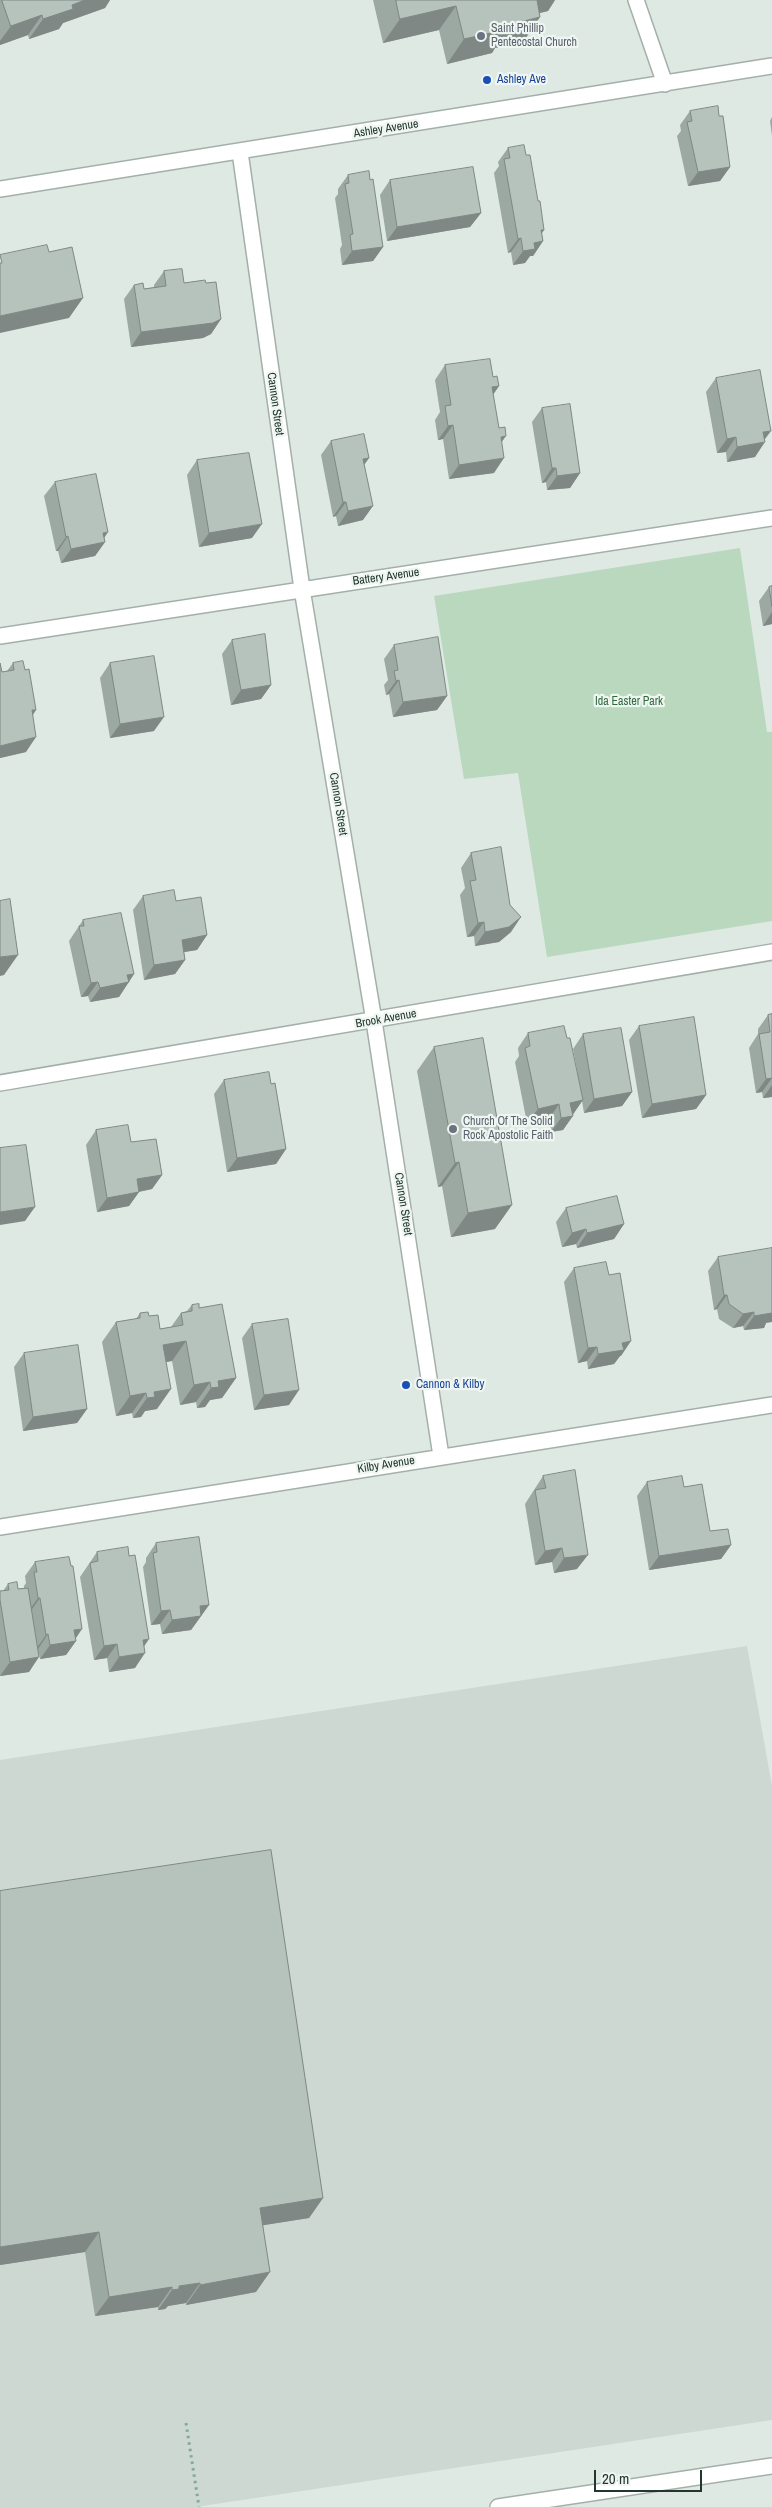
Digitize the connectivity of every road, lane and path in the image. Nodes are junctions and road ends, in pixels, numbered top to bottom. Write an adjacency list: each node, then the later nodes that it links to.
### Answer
1 (636, 0): 3 (street)
2 (772, 66): 3 (street, Ashley Avenue)
3 (665, 84): 4 (street, Ashley Avenue)
4 (240, 152): 5 (street, Ashley Avenue); 7 (street, Cannon Street)
5 (0, 189)
6 (772, 518): 7 (street, Battery Avenue)
7 (302, 589): 8 (street, Battery Avenue); 10 (street, Cannon Street)
8 (0, 636)
9 (772, 952): 10 (street, Brook Avenue)
10 (374, 1021): 11 (street, Brook Avenue); 13 (street, Cannon Street)
11 (0, 1083)
12 (772, 1405): 13 (street, Kilby Avenue)
13 (442, 1456): 14 (street, Kilby Avenue)
14 (0, 1527)
15 (186, 2424): 17 (path)
16 (772, 2466): 18 (street)
17 (199, 2507)
18 (498, 2507)

